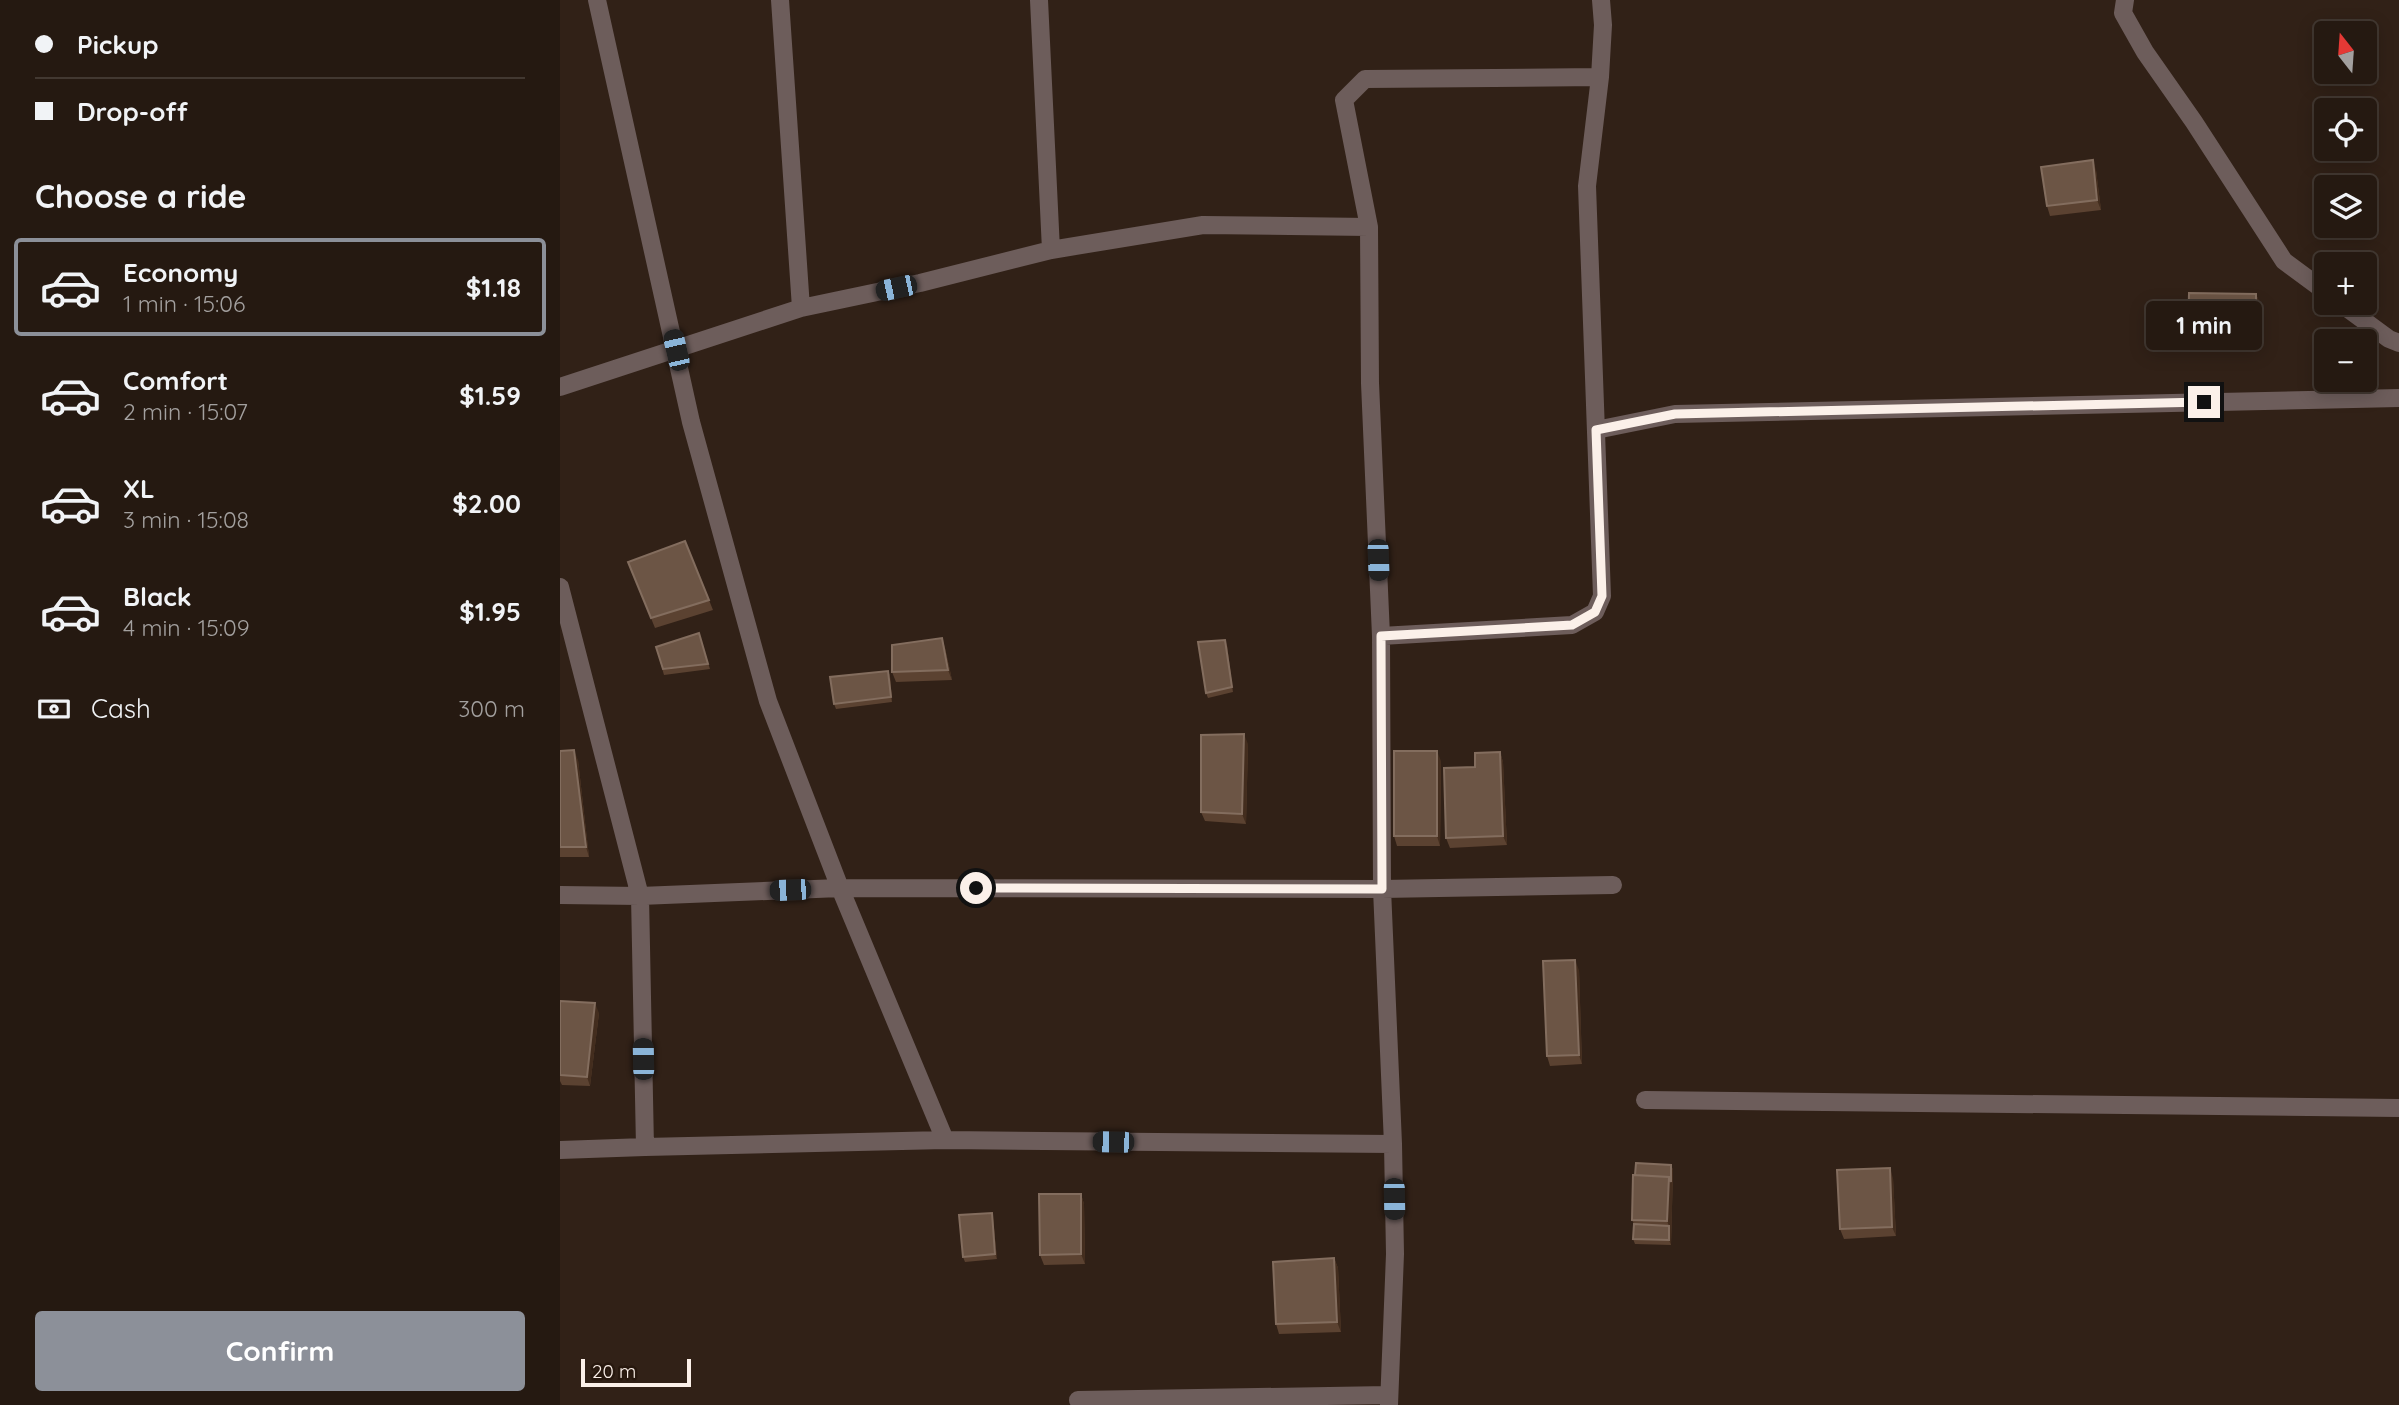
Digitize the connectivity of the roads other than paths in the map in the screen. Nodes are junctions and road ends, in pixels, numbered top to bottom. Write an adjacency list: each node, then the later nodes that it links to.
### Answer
1 (597, 0): 14 (street)
2 (779, 0): 11 (street)
3 (1039, 0): 9 (street)
4 (1601, 0): 7 (street)
5 (2108, 0): 6 (street)
6 (2124, 6): 10 (street)
7 (1600, 78): 8 (street); 17 (street)
8 (1369, 226): 9 (street); 19 (street)
9 (1051, 250): 11 (street)
10 (2314, 283)
11 (801, 308): 14 (street)
12 (2356, 315): 13 (street)
13 (2399, 343)
14 (676, 350): 15 (street); 21 (street)
15 (560, 387)
16 (2399, 398): 17 (street)
17 (1596, 430): 19 (street)
18 (560, 587): 24 (street)
19 (1381, 636): 22 (street)
20 (1613, 886): 22 (street)
21 (840, 888): 22 (street); 24 (street); 27 (street)
22 (1382, 889): 28 (street)
23 (560, 895): 24 (street)
24 (640, 896): 29 (street)
25 (1645, 1100): 26 (street)
26 (2399, 1108)
27 (945, 1140): 28 (street); 29 (street)
28 (1393, 1144): 31 (street)
29 (645, 1147): 30 (street)
30 (560, 1150)
31 (1389, 1400): 32 (street)
32 (1078, 1401)

